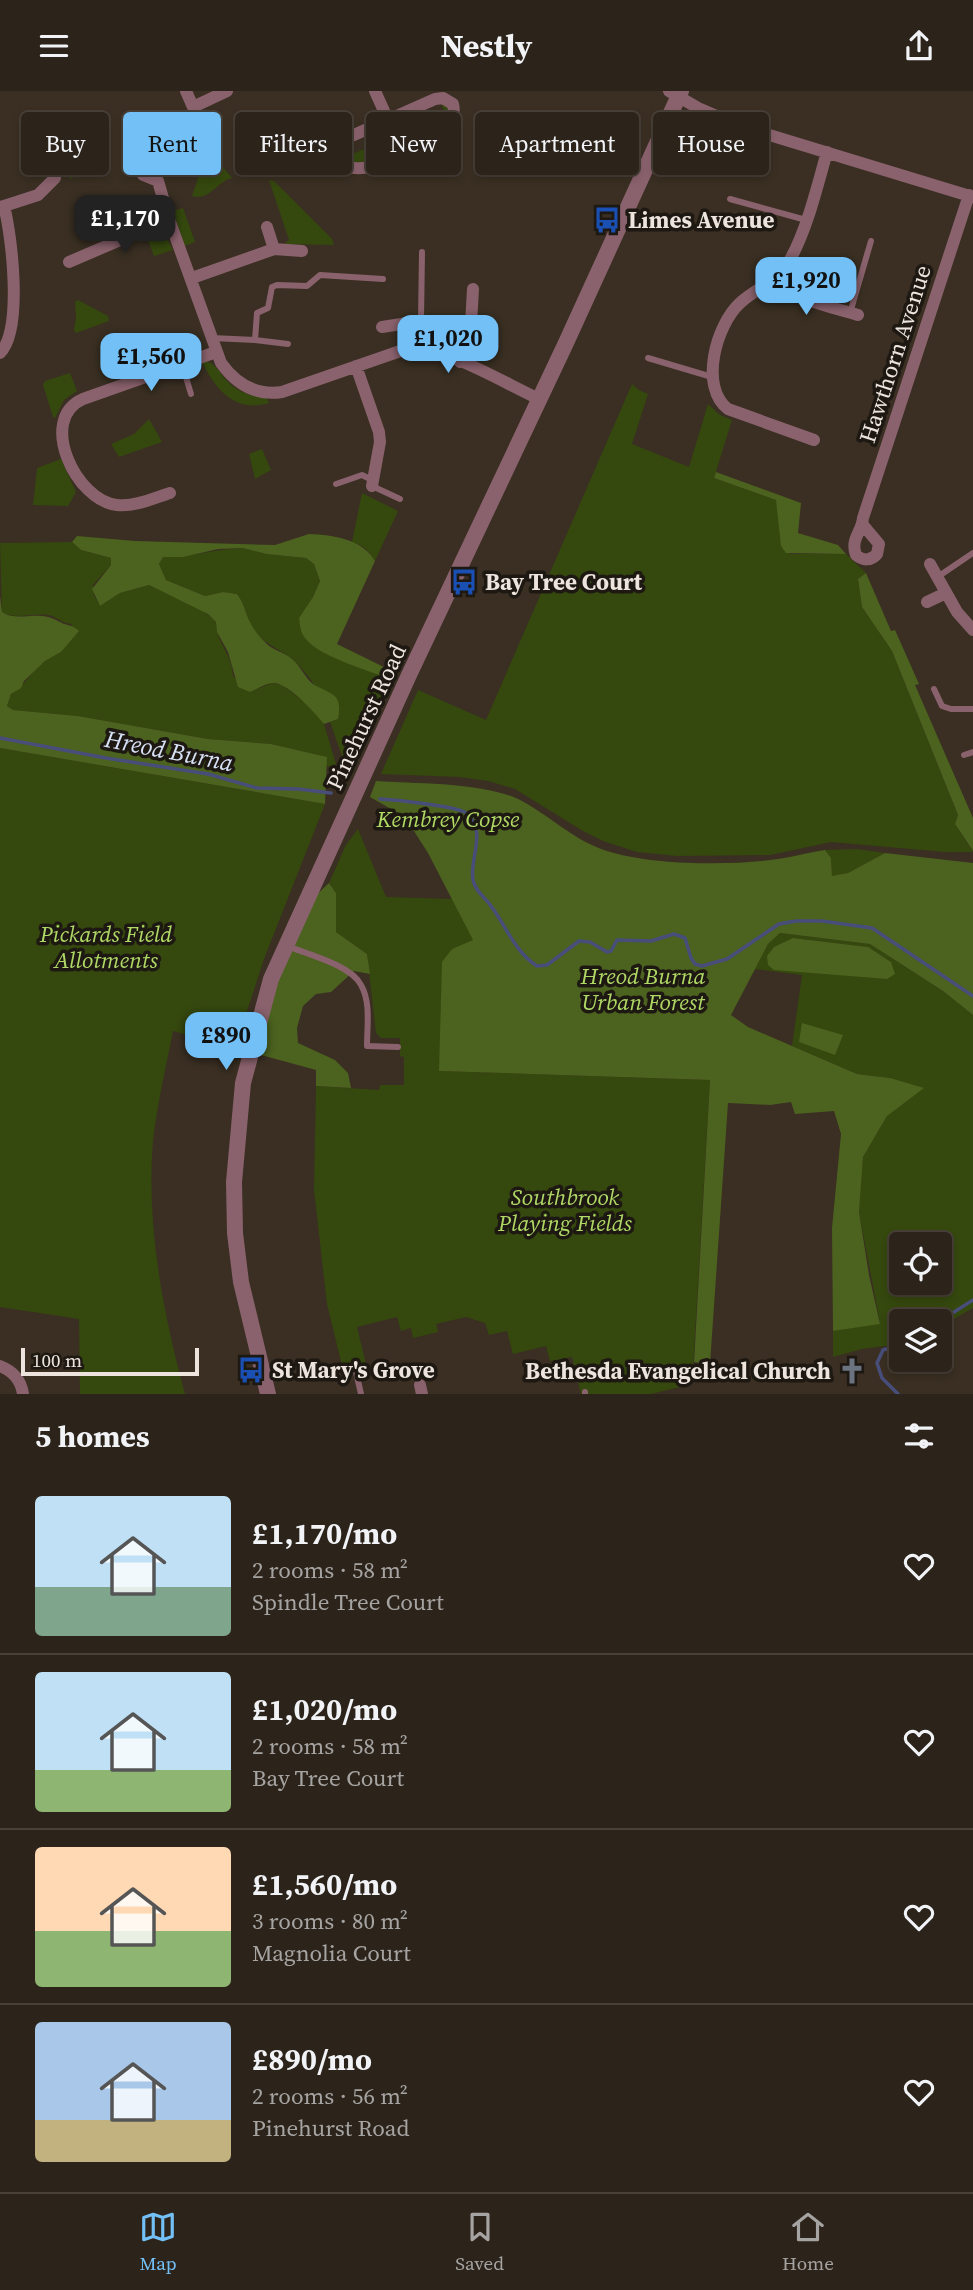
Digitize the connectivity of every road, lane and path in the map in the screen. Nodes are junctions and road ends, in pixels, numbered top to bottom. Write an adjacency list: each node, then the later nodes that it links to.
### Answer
1 (186, 91): 2 (street)
2 (227, 91)
3 (375, 91): 5 (street)
4 (676, 93): 7 (street); 40 (street, Pinehurst Road)
5 (384, 112)
6 (388, 120): 6 (street)
7 (827, 152): 10 (street); 14 (street)
8 (144, 175): 13 (street)
9 (55, 178): 12 (street)
10 (971, 196): 46 (street, Hawthorn Avenue)
11 (730, 199): 14 (lane)
12 (2, 207): 33 (street)
13 (169, 219): 20 (street); 21 (street)
14 (806, 219): 23 (street)
15 (267, 227): 17 (street)
16 (870, 241): 25 (lane)
17 (274, 249): 18 (street); 21 (street)
18 (302, 251)
19 (422, 252): 26 (lane)
20 (69, 262)
21 (192, 278): 29 (street)
22 (383, 279): 30 (lane)
23 (776, 279): 25 (street); 38 (street)
24 (473, 289): 28 (street)
25 (854, 314)
26 (421, 321): 27 (street); 28 (street)
27 (382, 327)
28 (468, 335): 35 (street)
29 (212, 338): 30 (lane); 32 (street)
30 (255, 340): 31 (lane)
31 (288, 344)
32 (216, 352): 36 (street); 37 (street)
33 (0, 353)
34 (649, 358): 38 (lane)
35 (460, 362): 37 (street); 40 (street)
36 (182, 364): 39 (lane); 44 (street)
37 (356, 366): 42 (street)
38 (712, 377): 41 (street)
39 (191, 394)
40 (539, 399): 57 (street, Pinehurst Road)
41 (814, 440)
42 (372, 483): 43 (lane); 45 (lane)
43 (336, 484)
44 (170, 493)
45 (400, 499)
46 (863, 525)
47 (973, 553): 49 (lane)
48 (930, 564): 49 (street)
49 (939, 576): 50 (street)
50 (946, 593): 51 (street); 52 (street)
51 (928, 602)
52 (973, 630)
53 (934, 689): 54 (lane)
54 (973, 709)
55 (973, 752): 56 (lane)
56 (964, 755)
57 (286, 946): 58 (lane); 62 (street, Pinehurst Road)
58 (398, 1047)
59 (0, 1366): 61 (street)
60 (356, 1372): 63 (lane)
61 (23, 1394)
62 (268, 1394)
63 (361, 1394)

